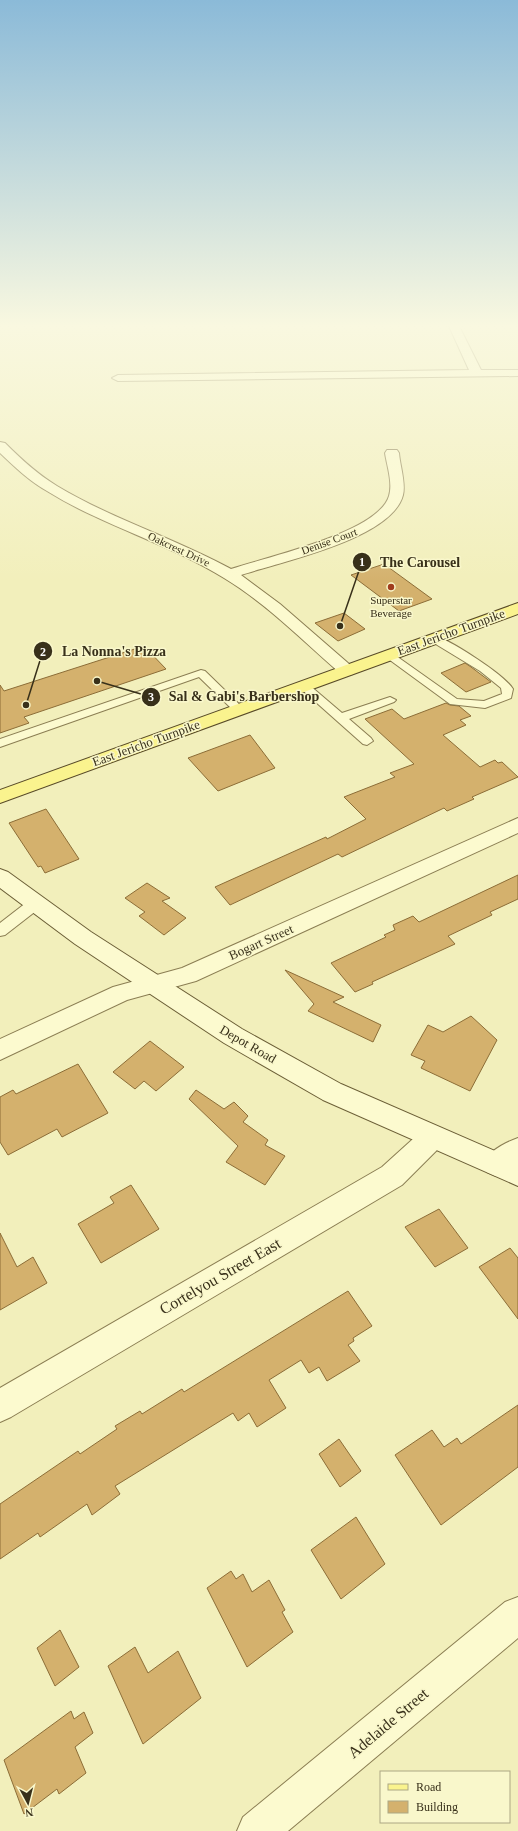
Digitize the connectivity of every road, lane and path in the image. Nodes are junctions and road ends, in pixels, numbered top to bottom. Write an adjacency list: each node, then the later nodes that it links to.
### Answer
1 (0, 446): 3 (street, Oakcrest Drive)
2 (392, 453): 3 (street, Denise Court)
3 (230, 574): 7 (street, Oakcrest Drive)
4 (518, 608): 5 (main road, East Jericho Turnpike)
5 (434, 638): 6 (main road, East Jericho Turnpike); 6 (lane)
6 (388, 655): 7 (main road, East Jericho Turnpike)
7 (347, 670): 8 (main road, East Jericho Turnpike)
8 (304, 686): 10 (main road, East Jericho Turnpike); 11 (lane)
9 (390, 700): 11 (lane)
10 (238, 709): 13 (lane); 14 (main road, East Jericho Turnpike)
11 (340, 718): 12 (lane)
12 (367, 741)
13 (0, 744)
14 (0, 797)
15 (518, 825): 19 (street, Bogart Street)
16 (0, 877): 17 (street, Depot Road)
17 (36, 904): 18 (lane); 19 (street, Depot Road)
18 (0, 931)
19 (154, 984): 20 (street, Bogart Street); 21 (street, Depot Road)
20 (0, 1050)
21 (433, 1136): 23 (street, Depot Road); 24 (street, Cortelyou Street East)
22 (518, 1150): 23 (street)
23 (507, 1169)
24 (0, 1406)
25 (518, 1615): 26 (street, Adelaide Street)
26 (258, 1831)

